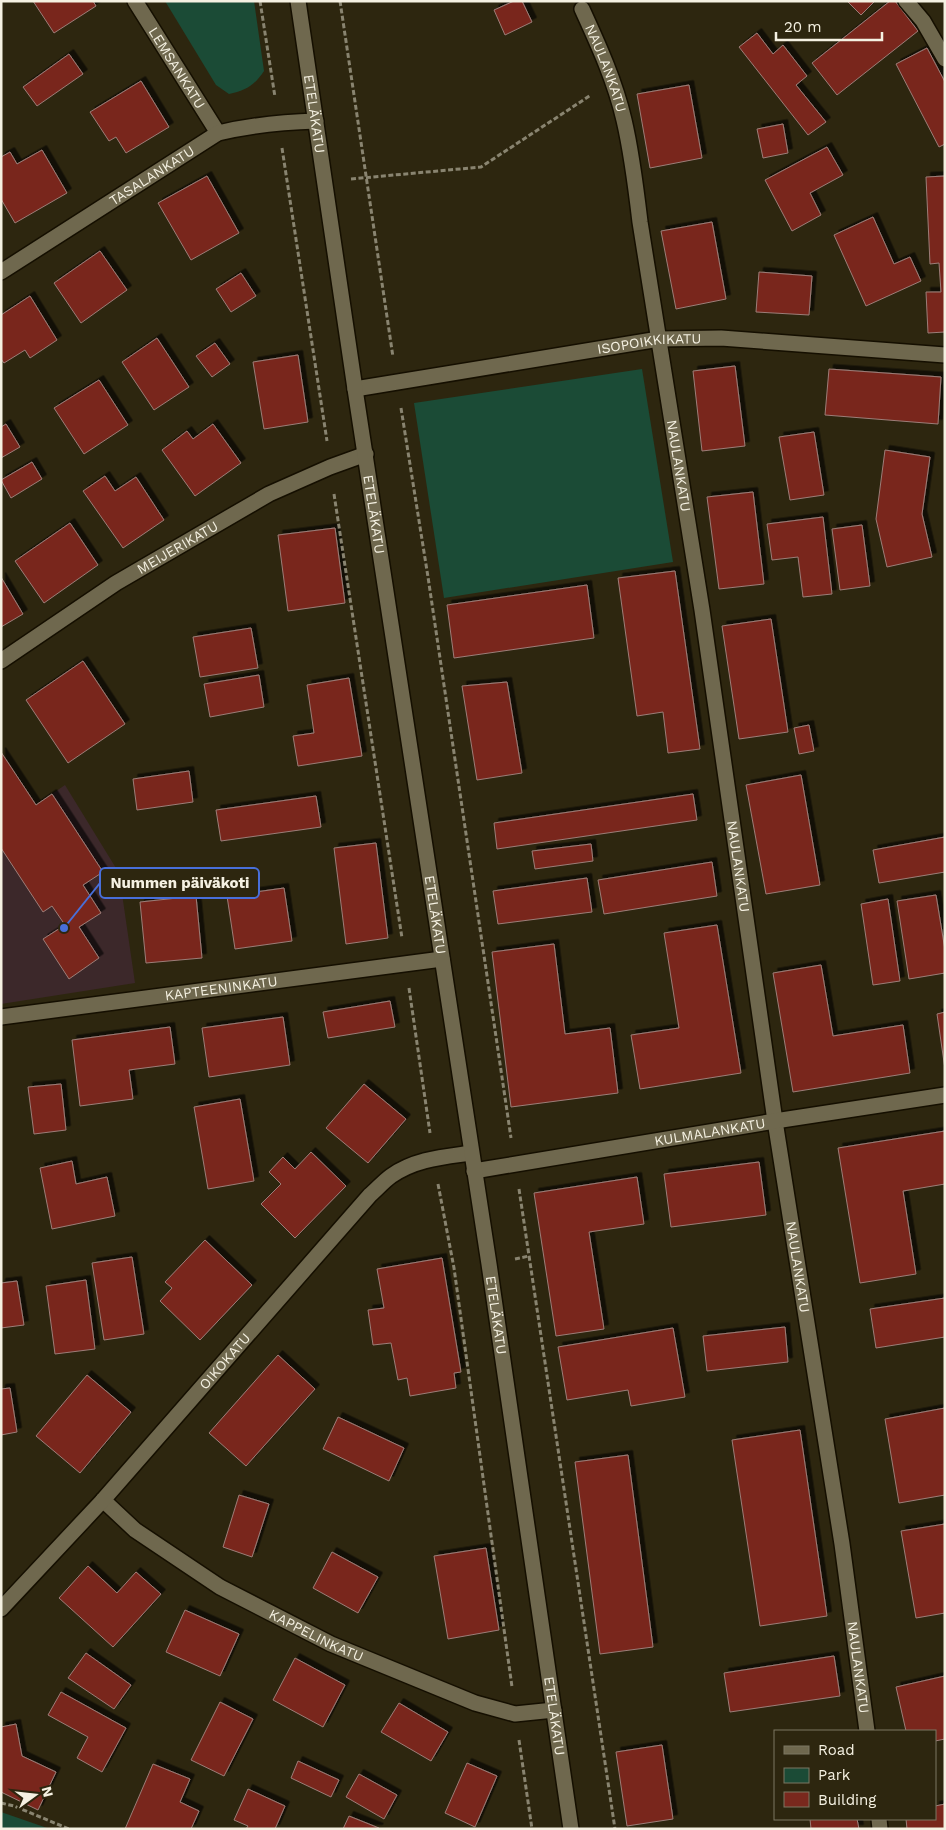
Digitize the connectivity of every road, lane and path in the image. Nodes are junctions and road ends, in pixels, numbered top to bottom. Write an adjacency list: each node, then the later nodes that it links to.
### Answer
1 (135, 1): 11 (street, LEMSANKATU)
2 (260, 1): 9 (path)
3 (298, 1): 10 (street, ETELÄKATU)
4 (340, 1): 12 (path)
5 (906, 1): 7 (street)
6 (582, 9): 8 (street, NAULANKATU)
7 (945, 59)
8 (612, 81): 12 (path); 15 (street, NAULANKATU)
9 (278, 122): 10 (street, TASALANKATU); 11 (street, TASALANKATU); 20 (path)
10 (316, 122): 13 (street, ETELÄKATU)
11 (218, 133): 14 (street, TASALANKATU)
12 (368, 177): 13 (path); 17 (path)
13 (325, 182): 18 (street, ETELÄKATU)
14 (1, 272)
15 (659, 339): 16 (street, ISOPOIKKIKATU); 17 (street, ISOPOIKKIKATU); 26 (street, NAULANKATU)
16 (945, 355)
17 (397, 382): 18 (street, ISOPOIKKIKATU); 29 (path)
18 (355, 389): 19 (street, ETELÄKATU)
19 (366, 454): 20 (street, MEIJERIKATU); 22 (street, ETELÄKATU)
20 (330, 467): 21 (street, MEIJERIKATU); 23 (path)
21 (1, 661)
22 (442, 959): 23 (street, KAPTEENINKATU); 27 (street, ETELÄKATU)
23 (406, 964): 24 (street, KAPTEENINKATU); 28 (path)
24 (1, 1017)
25 (945, 1095): 26 (street, KULMALANKATU)
26 (775, 1121): 29 (street, KULMALANKATU); 35 (street, NAULANKATU)
27 (471, 1153): 28 (street, OIKOKATU); 30 (street, ETELÄKATU)
28 (434, 1158): 31 (street, OIKOKATU); 34 (path)
29 (514, 1164): 30 (street, KULMALANKATU); 40 (path)
30 (474, 1171): 33 (street, ETELÄKATU)
31 (103, 1500): 32 (street, OIKOKATU); 34 (street, KAPPELINKATU)
32 (1, 1609)
33 (554, 1710): 34 (street, KAPPELINKATU); 39 (street, ETELÄKATU)
34 (515, 1714): 38 (path)
35 (867, 1730)
36 (1, 1803): 37 (path)
37 (68, 1829)
38 (532, 1829)
39 (571, 1829)
40 (615, 1829)

